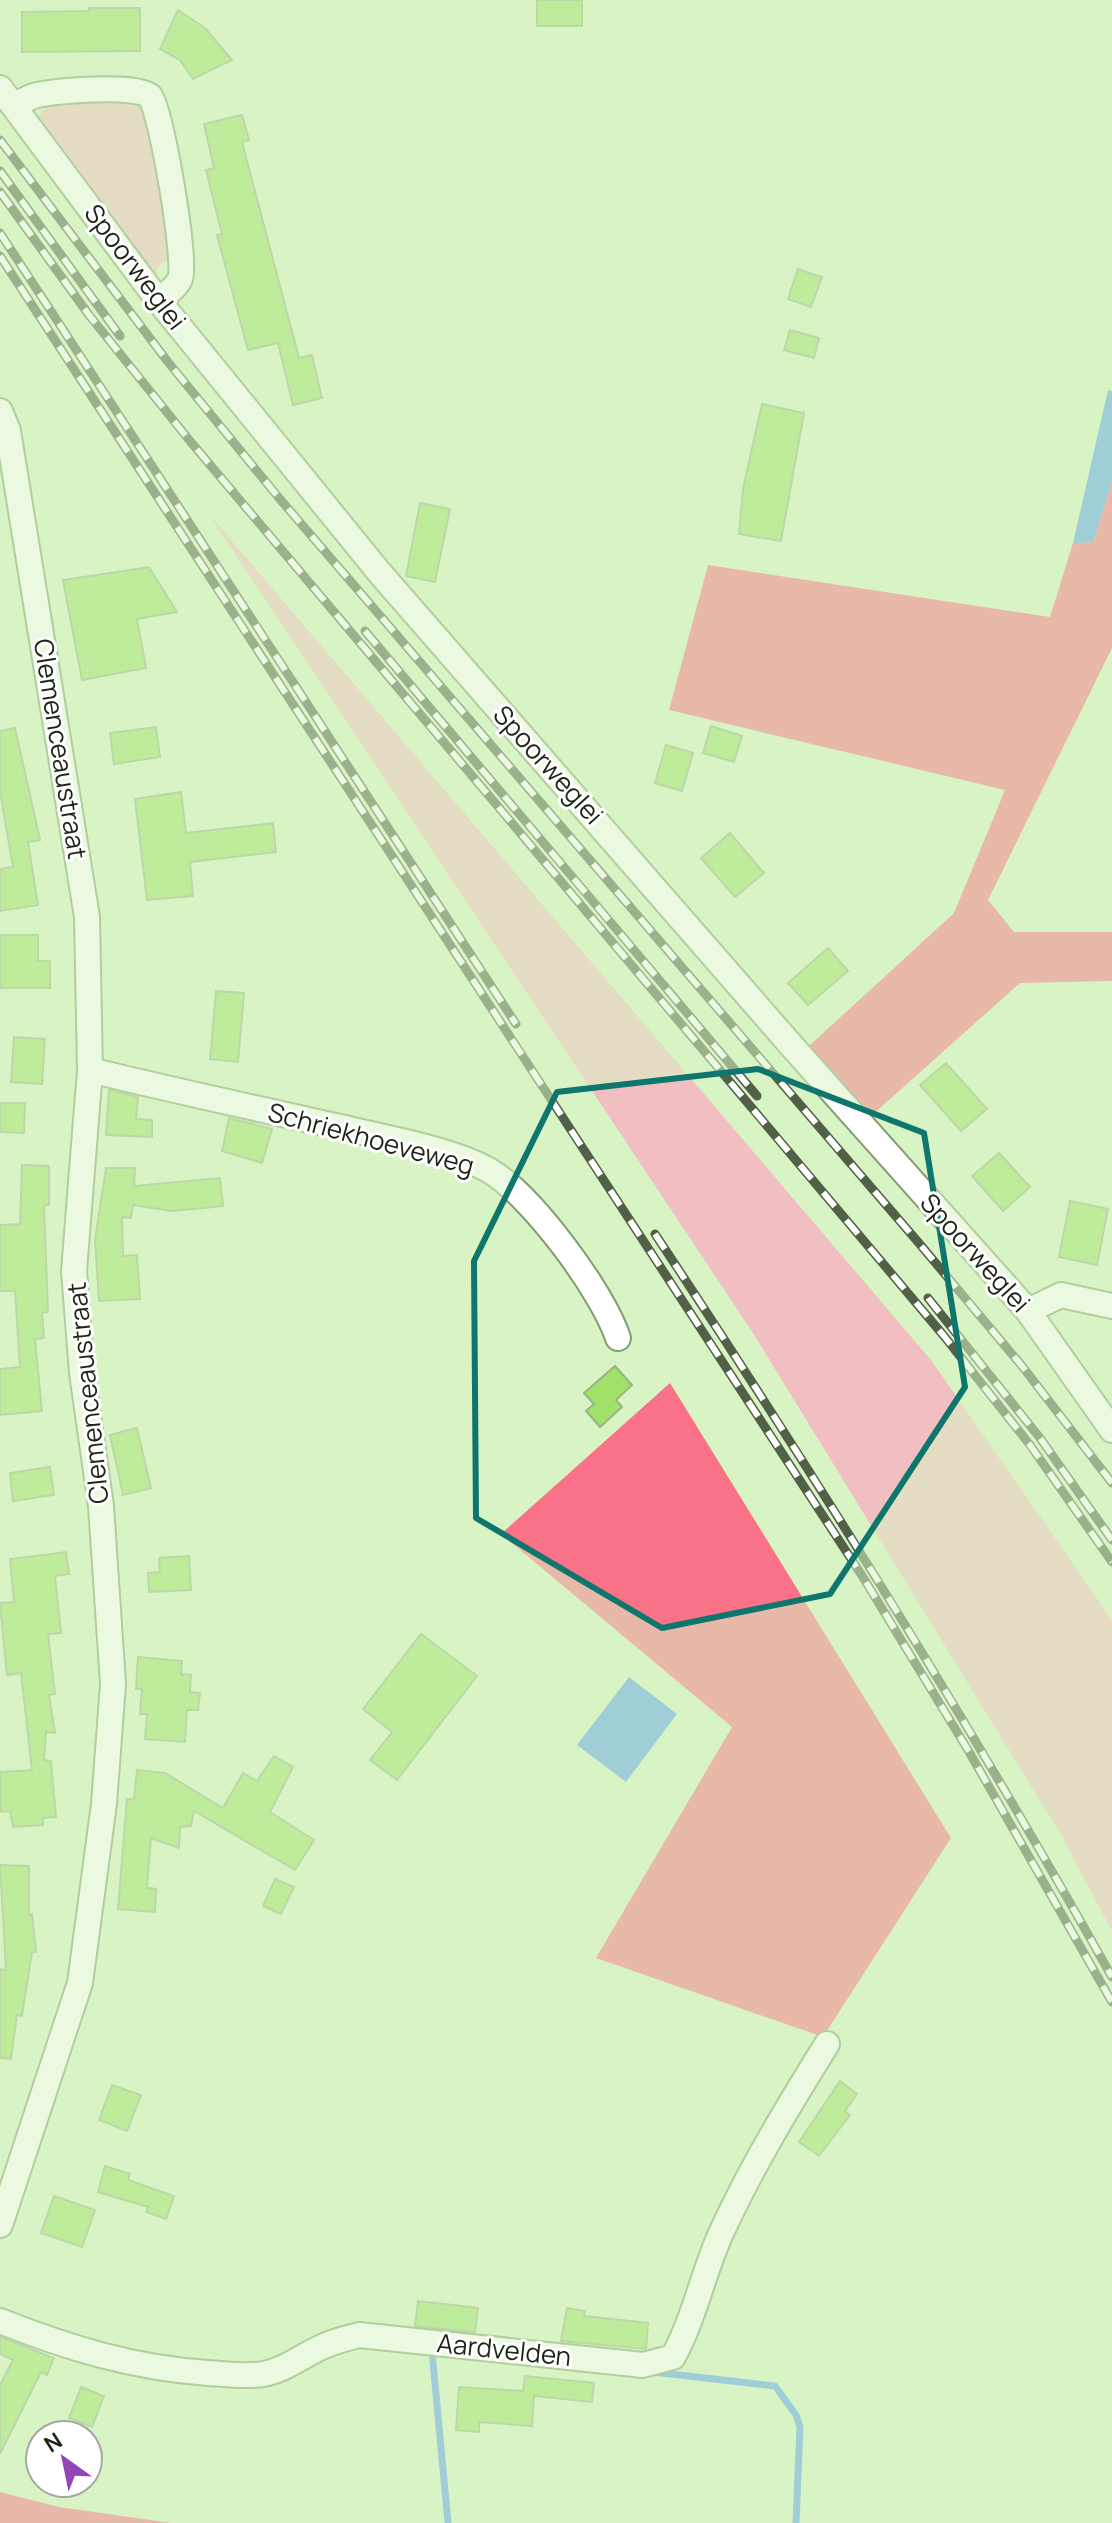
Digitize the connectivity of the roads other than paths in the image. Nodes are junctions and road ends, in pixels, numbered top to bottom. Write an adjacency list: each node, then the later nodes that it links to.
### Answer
1 (7, 97): 2 (street, Spoorweglei); 2 (street)
2 (158, 300): 6 (street, Spoorweglei)
3 (0, 411): 4 (street, Clemenceaustraat)
4 (90, 1070): 7 (street, Schriekhoeveweg); 10 (street, Clemenceaustraat)
5 (1112, 1306): 6 (street)
6 (1028, 1311): 8 (street, Spoorweglei)
7 (618, 1338)
8 (1112, 1430)
9 (827, 2044): 11 (street, Aardvelden)
10 (0, 2225)
11 (0, 2321)

